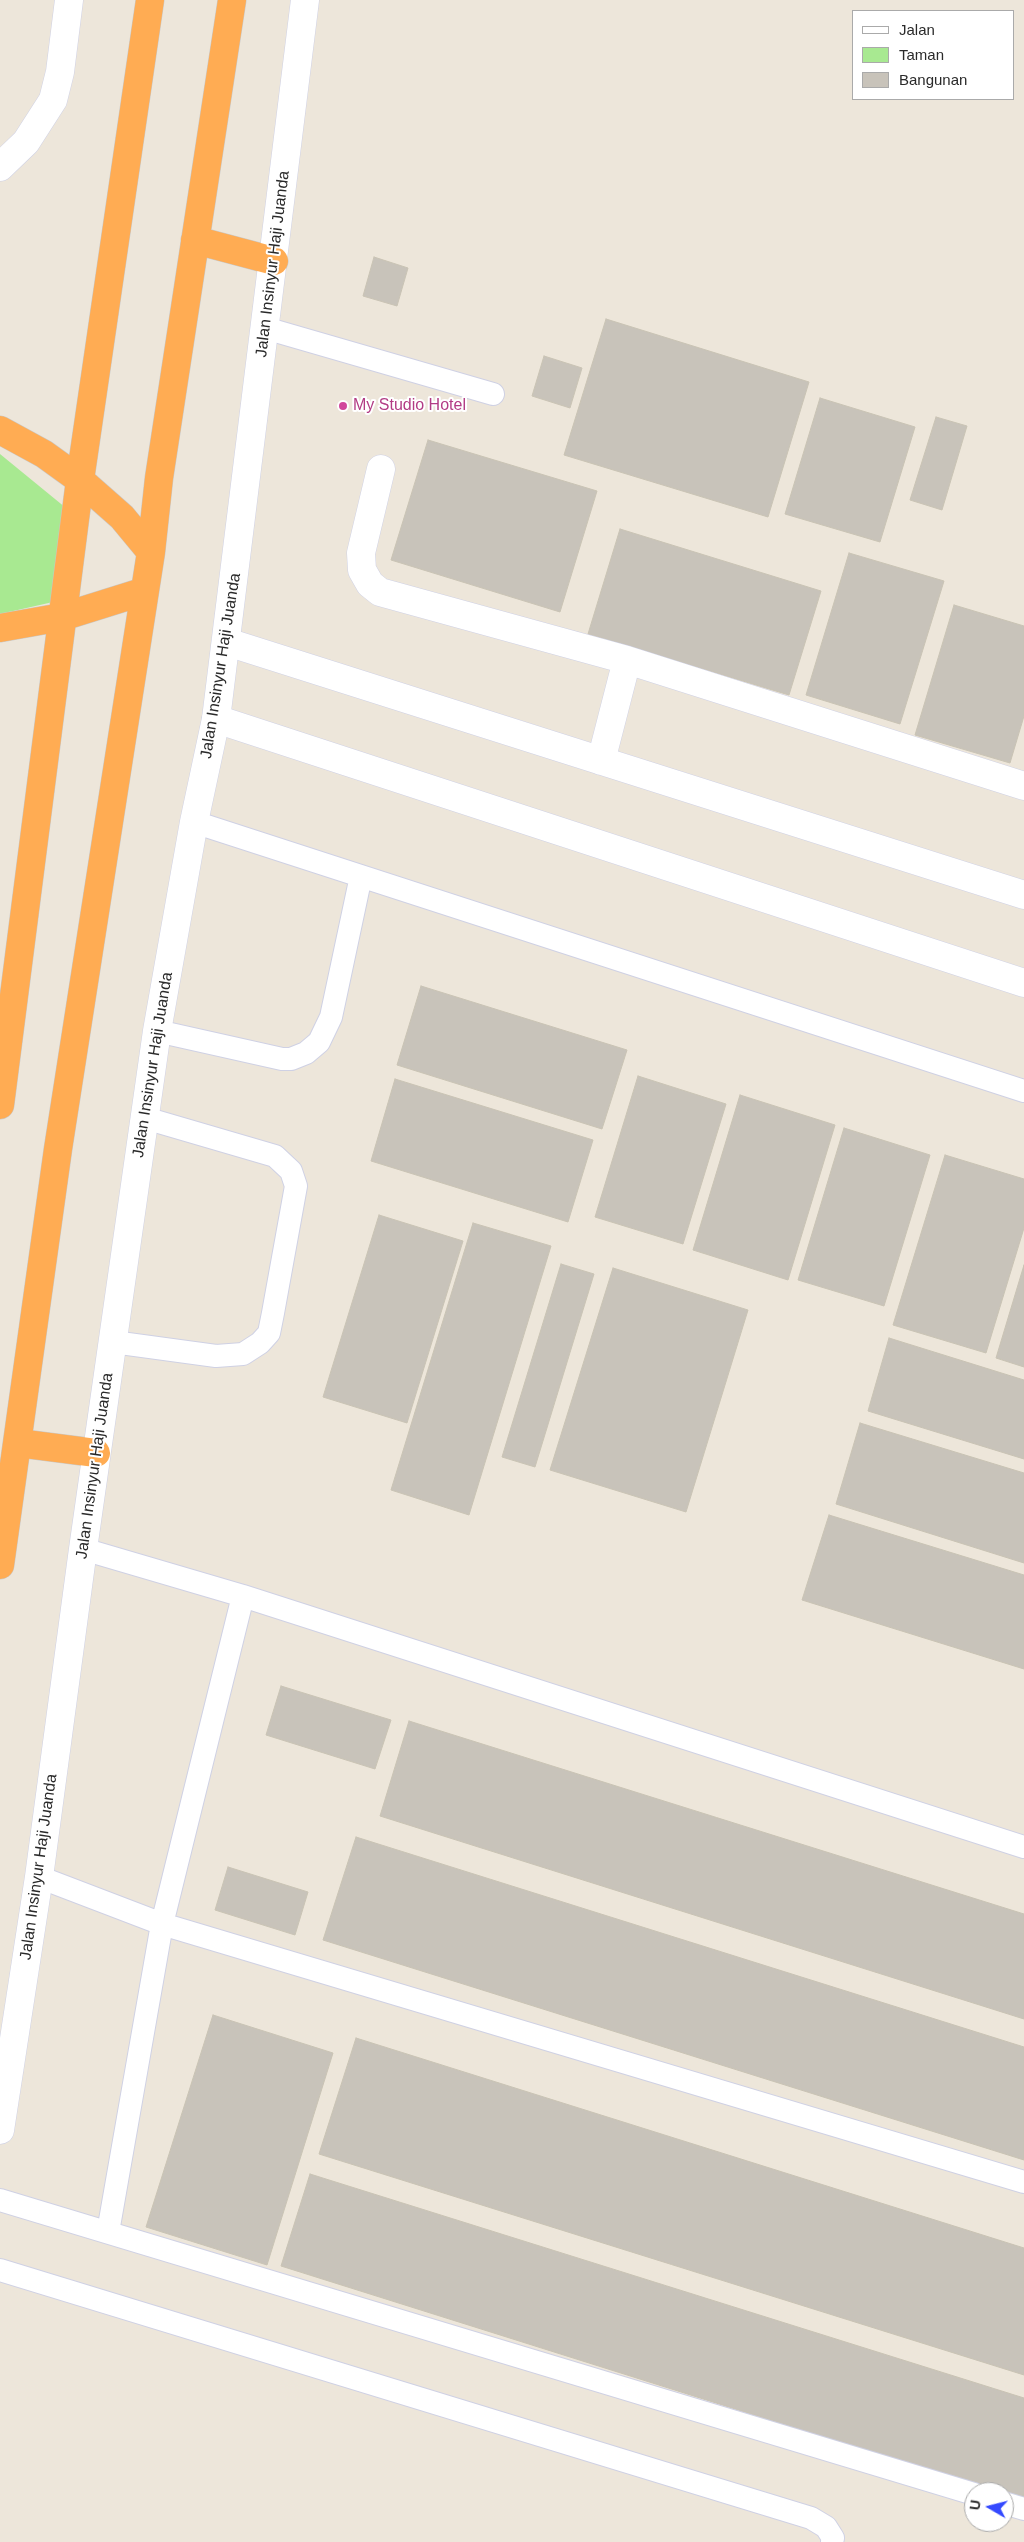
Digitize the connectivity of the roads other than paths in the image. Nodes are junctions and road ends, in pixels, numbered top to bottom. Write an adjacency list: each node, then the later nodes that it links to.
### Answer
1 (69, 0): 5 (street)
2 (150, 0): 12 (highway)
3 (232, 0): 6 (highway)
4 (305, 0): 7 (street, Jalan Insinyur Haji Juanda)
5 (0, 167)
6 (195, 240): 7 (highway); 13 (highway)
7 (274, 261): 8 (street, Jalan Insinyur Haji Juanda)
8 (265, 328): 9 (lane); 17 (street, Jalan Insinyur Haji Juanda)
9 (493, 394)
10 (0, 430): 12 (highway)
11 (381, 469): 18 (street)
12 (80, 480): 13 (highway); 15 (highway)
13 (151, 552): 14 (highway)
14 (145, 591): 15 (highway); 31 (highway)
15 (62, 617): 16 (highway); 28 (highway)
16 (0, 628)
17 (227, 642): 19 (street, Jalan Insinyur Haji Juanda); 20 (street)
18 (627, 660): 20 (street); 21 (street)
19 (216, 719): 22 (street, Jalan Insinyur Haji Juanda); 25 (street)
20 (601, 761): 24 (street)
21 (1024, 786)
22 (194, 822): 23 (lane); 26 (street, Jalan Insinyur Haji Juanda)
23 (361, 876): 26 (lane); 27 (lane)
24 (1024, 895)
25 (1024, 983)
26 (157, 1031): 29 (street, Jalan Insinyur Haji Juanda)
27 (1024, 1091)
28 (1, 1093)
29 (145, 1118): 30 (street, Jalan Insinyur Haji Juanda); 30 (lane)
30 (113, 1342): 32 (street, Jalan Insinyur Haji Juanda)
31 (18, 1443): 32 (highway); 34 (highway)
32 (96, 1453): 33 (street, Jalan Insinyur Haji Juanda)
33 (83, 1549): 35 (lane); 37 (street, Jalan Insinyur Haji Juanda)
34 (0, 1565)
35 (243, 1596): 36 (lane); 38 (lane)
36 (1024, 1846)
37 (39, 1878): 38 (lane); 39 (street, Jalan Insinyur Haji Juanda)
38 (162, 1924): 40 (lane); 42 (lane)
39 (0, 2130)
40 (1024, 2182)
41 (0, 2200): 42 (lane)
42 (108, 2232): 44 (lane)
43 (0, 2270): 45 (lane)
44 (964, 2491)
45 (832, 2542)

